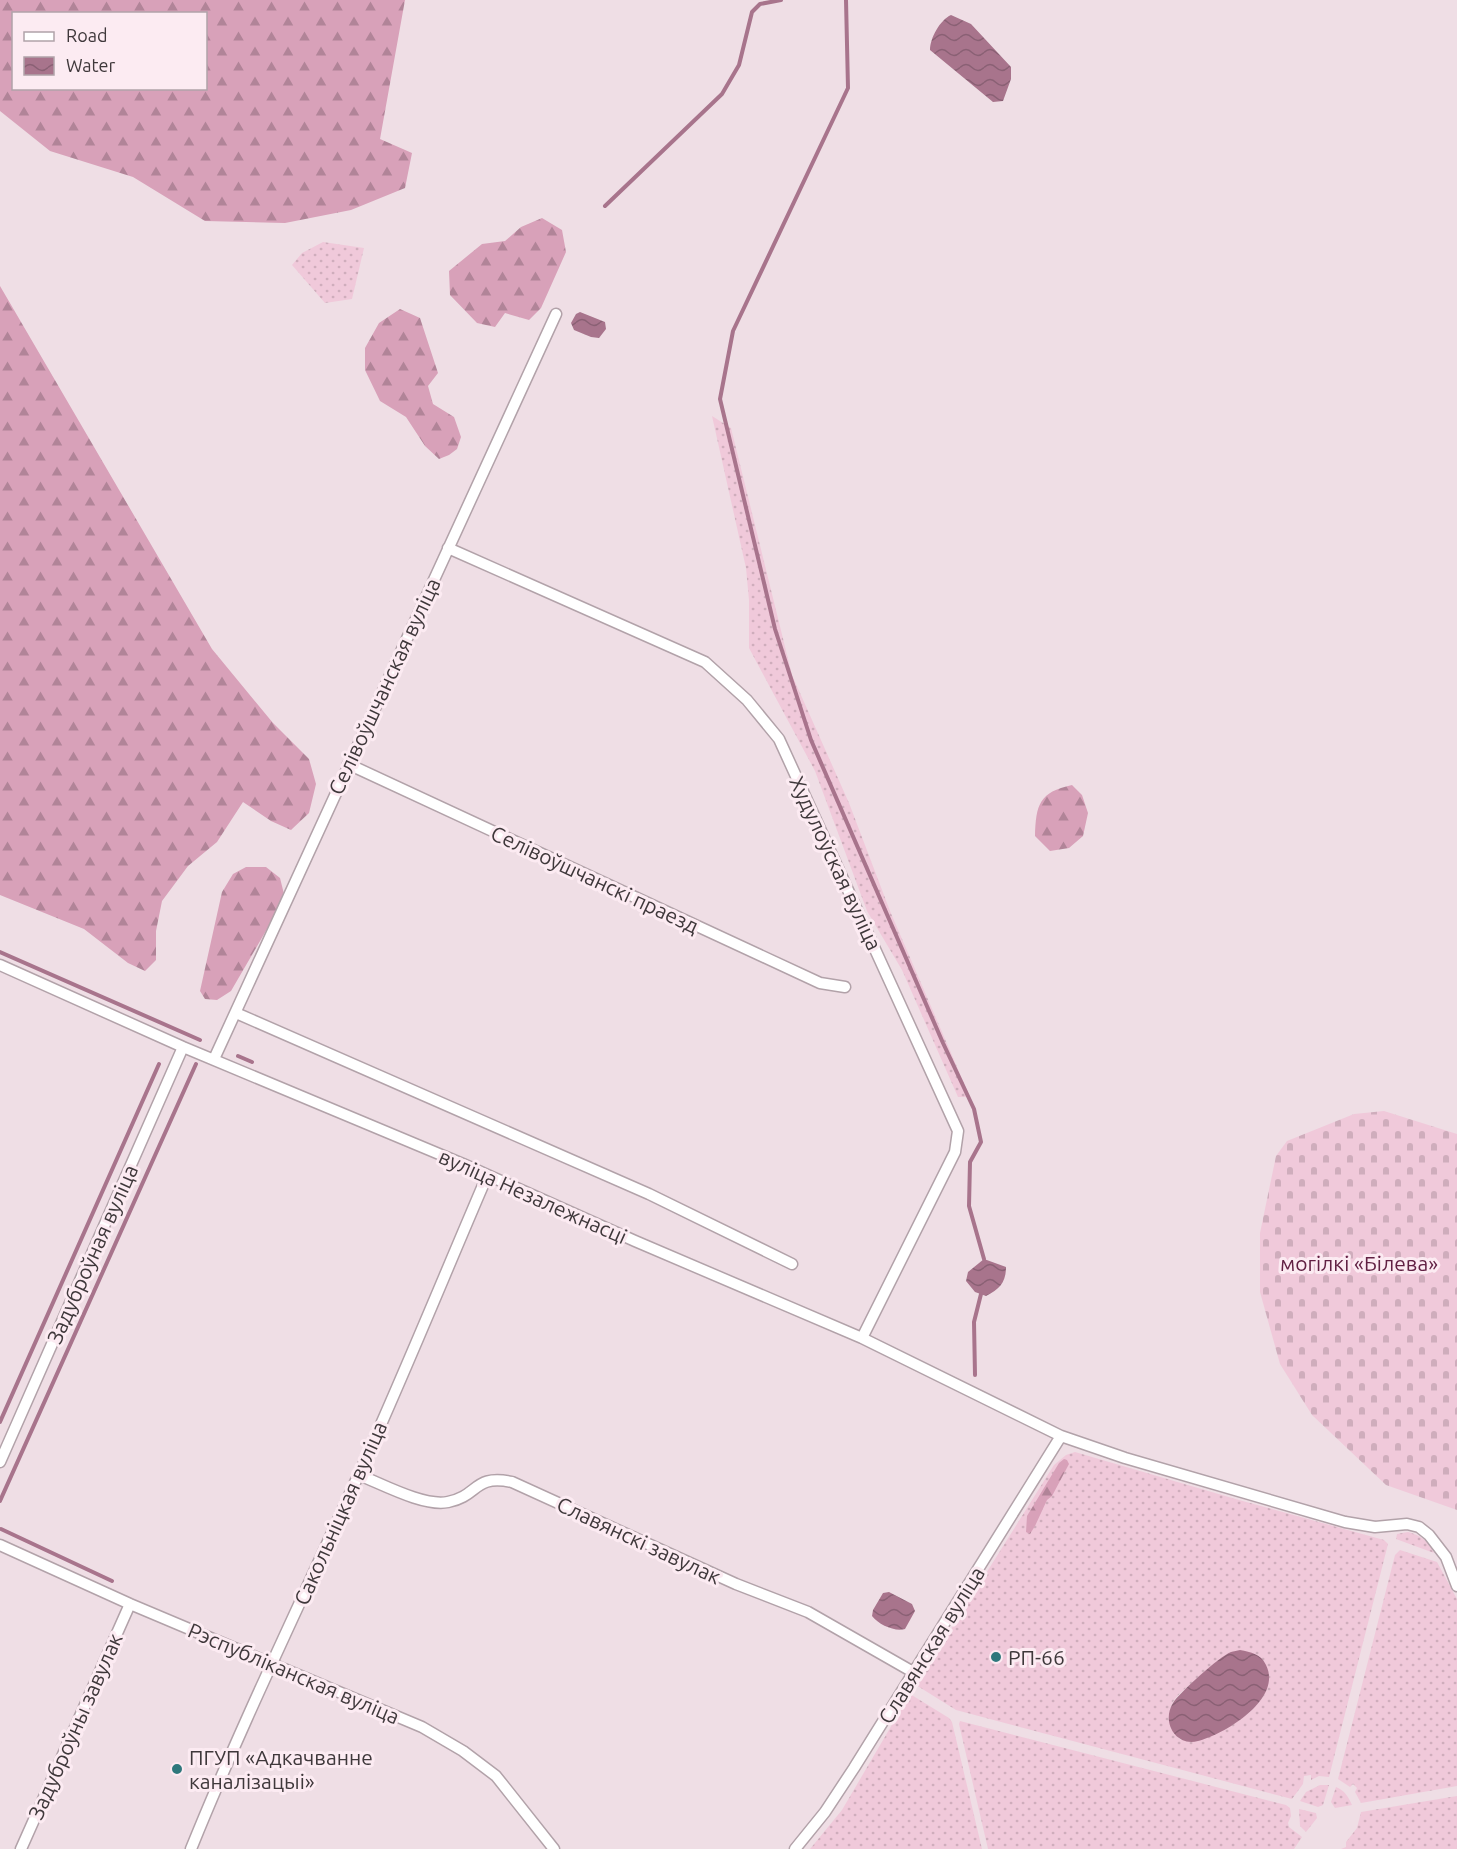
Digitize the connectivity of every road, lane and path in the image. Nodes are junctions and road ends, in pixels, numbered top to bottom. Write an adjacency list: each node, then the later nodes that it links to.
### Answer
1 (556, 314): 2 (street, Селівоўшчанская вуліца)
2 (448, 548): 3 (street, Селівоўшчанская вуліца); 11 (street, Худулоўская вуліца)
3 (348, 764): 5 (street, Селівоўшчанскі праезд); 6 (street, Селівоўшчанская вуліца)
4 (0, 965): 7 (street, вуліца Незалежнасці)
5 (845, 987)
6 (236, 1012): 8 (street, Селівоўшчанская вуліца); 10 (street)
7 (183, 1047): 8 (street, вуліца Незалежнасці); 13 (street, Задуброўная вуліца)
8 (214, 1059): 9 (street, вуліца Незалежнасці)
9 (487, 1176): 11 (street, вуліца Незалежнасці); 14 (street, Сакольніцкая вуліца)
10 (792, 1264)
11 (862, 1338): 12 (street, вуліца Незалежнасці)
12 (1061, 1436): 16 (street, вуліца Незалежнасці); 19 (street, Славянская вуліца)
13 (0, 1462)
14 (359, 1475): 18 (street, Сакольніцкая вуліца); 19 (street, Славянскі завулак)
15 (0, 1545): 17 (street, Рэспубліканская вуліца)
16 (1457, 1586)
17 (130, 1604): 18 (street, Рэспубліканская вуліца); 20 (street, Задуброўны завулак)
18 (272, 1663): 21 (street, Сакольніцкая вуліца); 22 (street, Рэспубліканская вуліца)
19 (913, 1672): 23 (street, Славянская вуліца)
20 (21, 1849)
21 (191, 1849)
22 (554, 1849)
23 (795, 1849)

